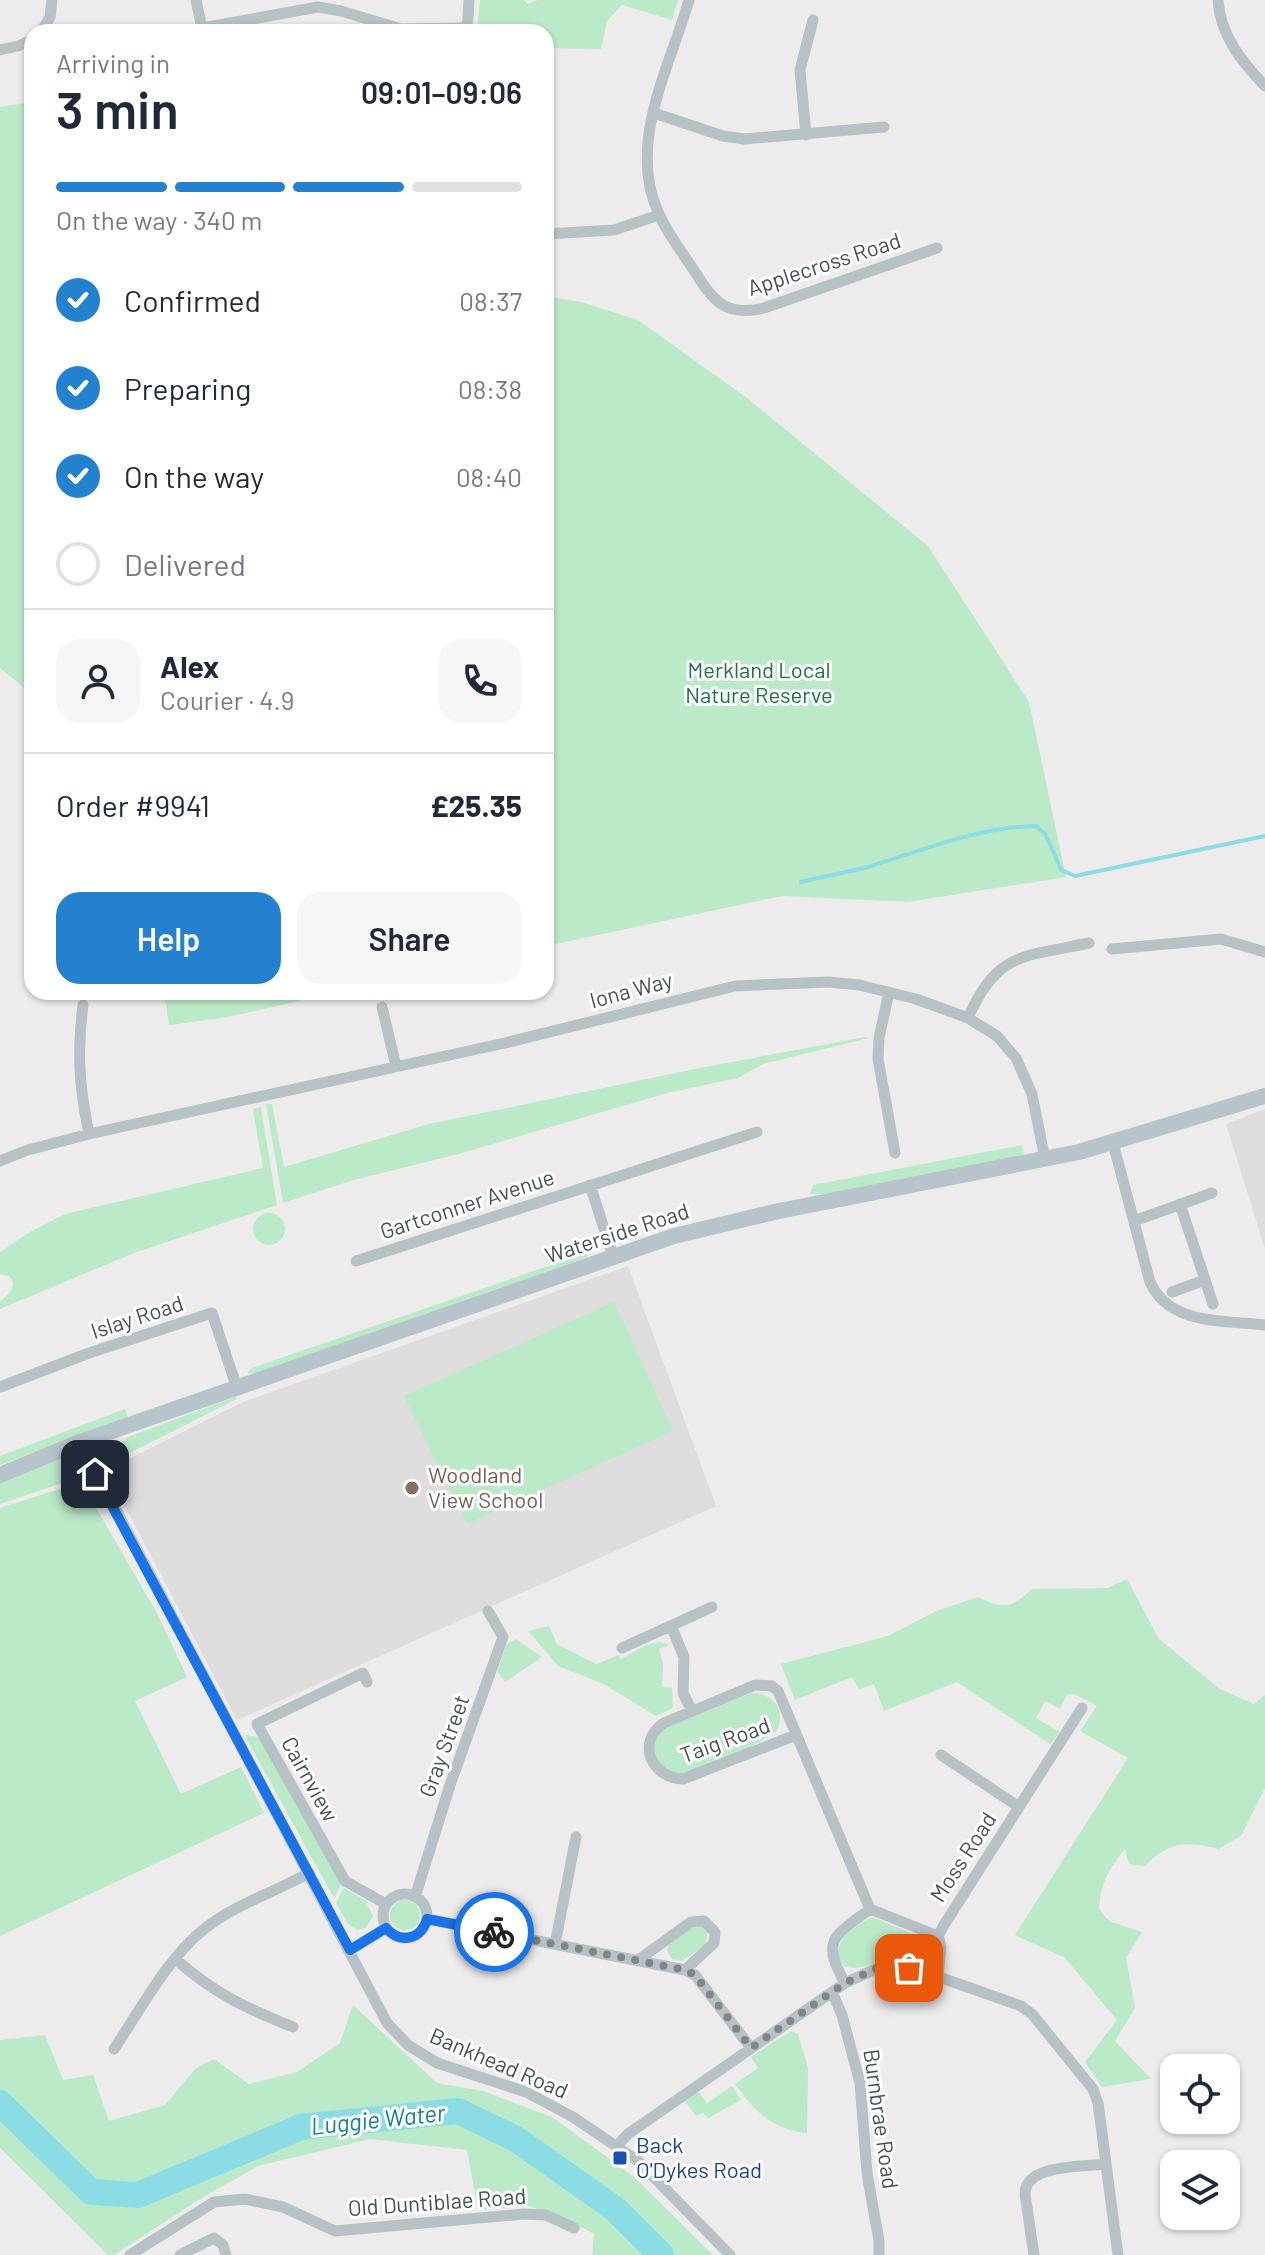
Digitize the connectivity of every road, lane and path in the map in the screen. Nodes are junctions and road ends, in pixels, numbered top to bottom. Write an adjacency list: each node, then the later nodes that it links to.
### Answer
1 (52, 0): 8 (street)
2 (196, 0): 9 (street)
3 (469, 0): 12 (street)
4 (689, 0): 16 (street, Applecross Road)
5 (1218, 0): 15 (street)
6 (342, 5): 10 (street); 11 (street)
7 (813, 20): 18 (street)
8 (46, 24)
9 (201, 24)
10 (222, 24)
11 (389, 24)
12 (467, 24)
13 (24, 43): 14 (street)
14 (0, 50)
15 (1265, 86)
16 (654, 113): 18 (street); 19 (street, Applecross Road)
17 (884, 127): 18 (street)
18 (806, 135)
19 (659, 215): 20 (street); 21 (street, Applecross Road)
20 (554, 234)
21 (937, 248)
22 (1089, 943): 28 (street)
23 (1112, 949): 24 (street)
24 (1265, 952)
25 (889, 992): 28 (street, Iona Way); 29 (street, Iona Way); 34 (street)
26 (83, 1005): 32 (street)
27 (382, 1007): 29 (street)
28 (968, 1018): 35 (street, Iona Way)
29 (396, 1066): 32 (street, Iona Way)
30 (1265, 1096): 33 (main road, Waterside Road)
31 (757, 1132): 37 (street, Gartconner Avenue)
32 (89, 1134): 36 (street, Iona Way)
33 (1113, 1143): 35 (main road, Waterside Road); 40 (street)
34 (895, 1153)
35 (1045, 1159): 41 (main road, Waterside Road)
36 (0, 1161)
37 (590, 1185): 41 (street, Gartconner Avenue); 42 (street, Gartconner Avenue)
38 (1212, 1193): 39 (street)
39 (1180, 1204): 40 (street); 43 (street)
40 (1134, 1221): 46 (street)
41 (613, 1256): 48 (main road, Waterside Road)
42 (356, 1261)
43 (1205, 1280): 44 (street); 45 (street)
44 (1172, 1292)
45 (1213, 1304)
46 (1265, 1325)
47 (0, 1387): 48 (street, Islay Road)
48 (237, 1388): 49 (main road, Waterside Road)
49 (80, 1442): 50 (main road, Waterside Road); 62 (street, Bankhead Road)
50 (0, 1475)
51 (712, 1607): 53 (street)
52 (488, 1611): 63 (street, Gray Street)
53 (671, 1626): 54 (street); 57 (street)
54 (622, 1648)
55 (367, 1682): 64 (street, Cairnview)
56 (1082, 1708): 60 (street, Moss Road)
57 (692, 1711): 58 (street, Taig Road); 58 (street, Taig Road)
58 (796, 1735): 65 (street, Taig Road)
59 (941, 1755): 60 (street, Moss Road)
60 (1019, 1807): 68 (street, Moss Road)
61 (576, 1837): 69 (street)
62 (309, 1873): 70 (street, Bankhead Road); 71 (street)
63 (415, 1897): 64 (street); 66 (street)
64 (386, 1904): 67 (street)
65 (870, 1909): 68 (street); 75 (street)
66 (427, 1919): 67 (street); 69 (street)
67 (386, 1928): 70 (street)
68 (938, 1936): 74 (street, Moss Road)
69 (555, 1944): 72 (street)
70 (350, 1950): 80 (street, Bankhead Road)
71 (175, 1959): 77 (street); 79 (street)
72 (637, 1961): 73 (street); 73 (street)
73 (685, 1970): 78 (street)
74 (938, 1977): 75 (street); 81 (street)
75 (845, 1983): 76 (street)
76 (832, 1992): 78 (street); 87 (street, Burnbrae Road)
77 (293, 2027)
78 (751, 2048): 80 (street)
79 (114, 2049)
80 (617, 2146): 86 (street, Bankhead Road)
81 (1106, 2164): 88 (street); 89 (street)
82 (574, 2228): 83 (street, Old Duntiblae Road)
83 (130, 2255)
84 (180, 2255): 85 (street)
85 (226, 2255)
86 (730, 2255)
87 (879, 2255)
88 (1034, 2255)
89 (1118, 2255)

